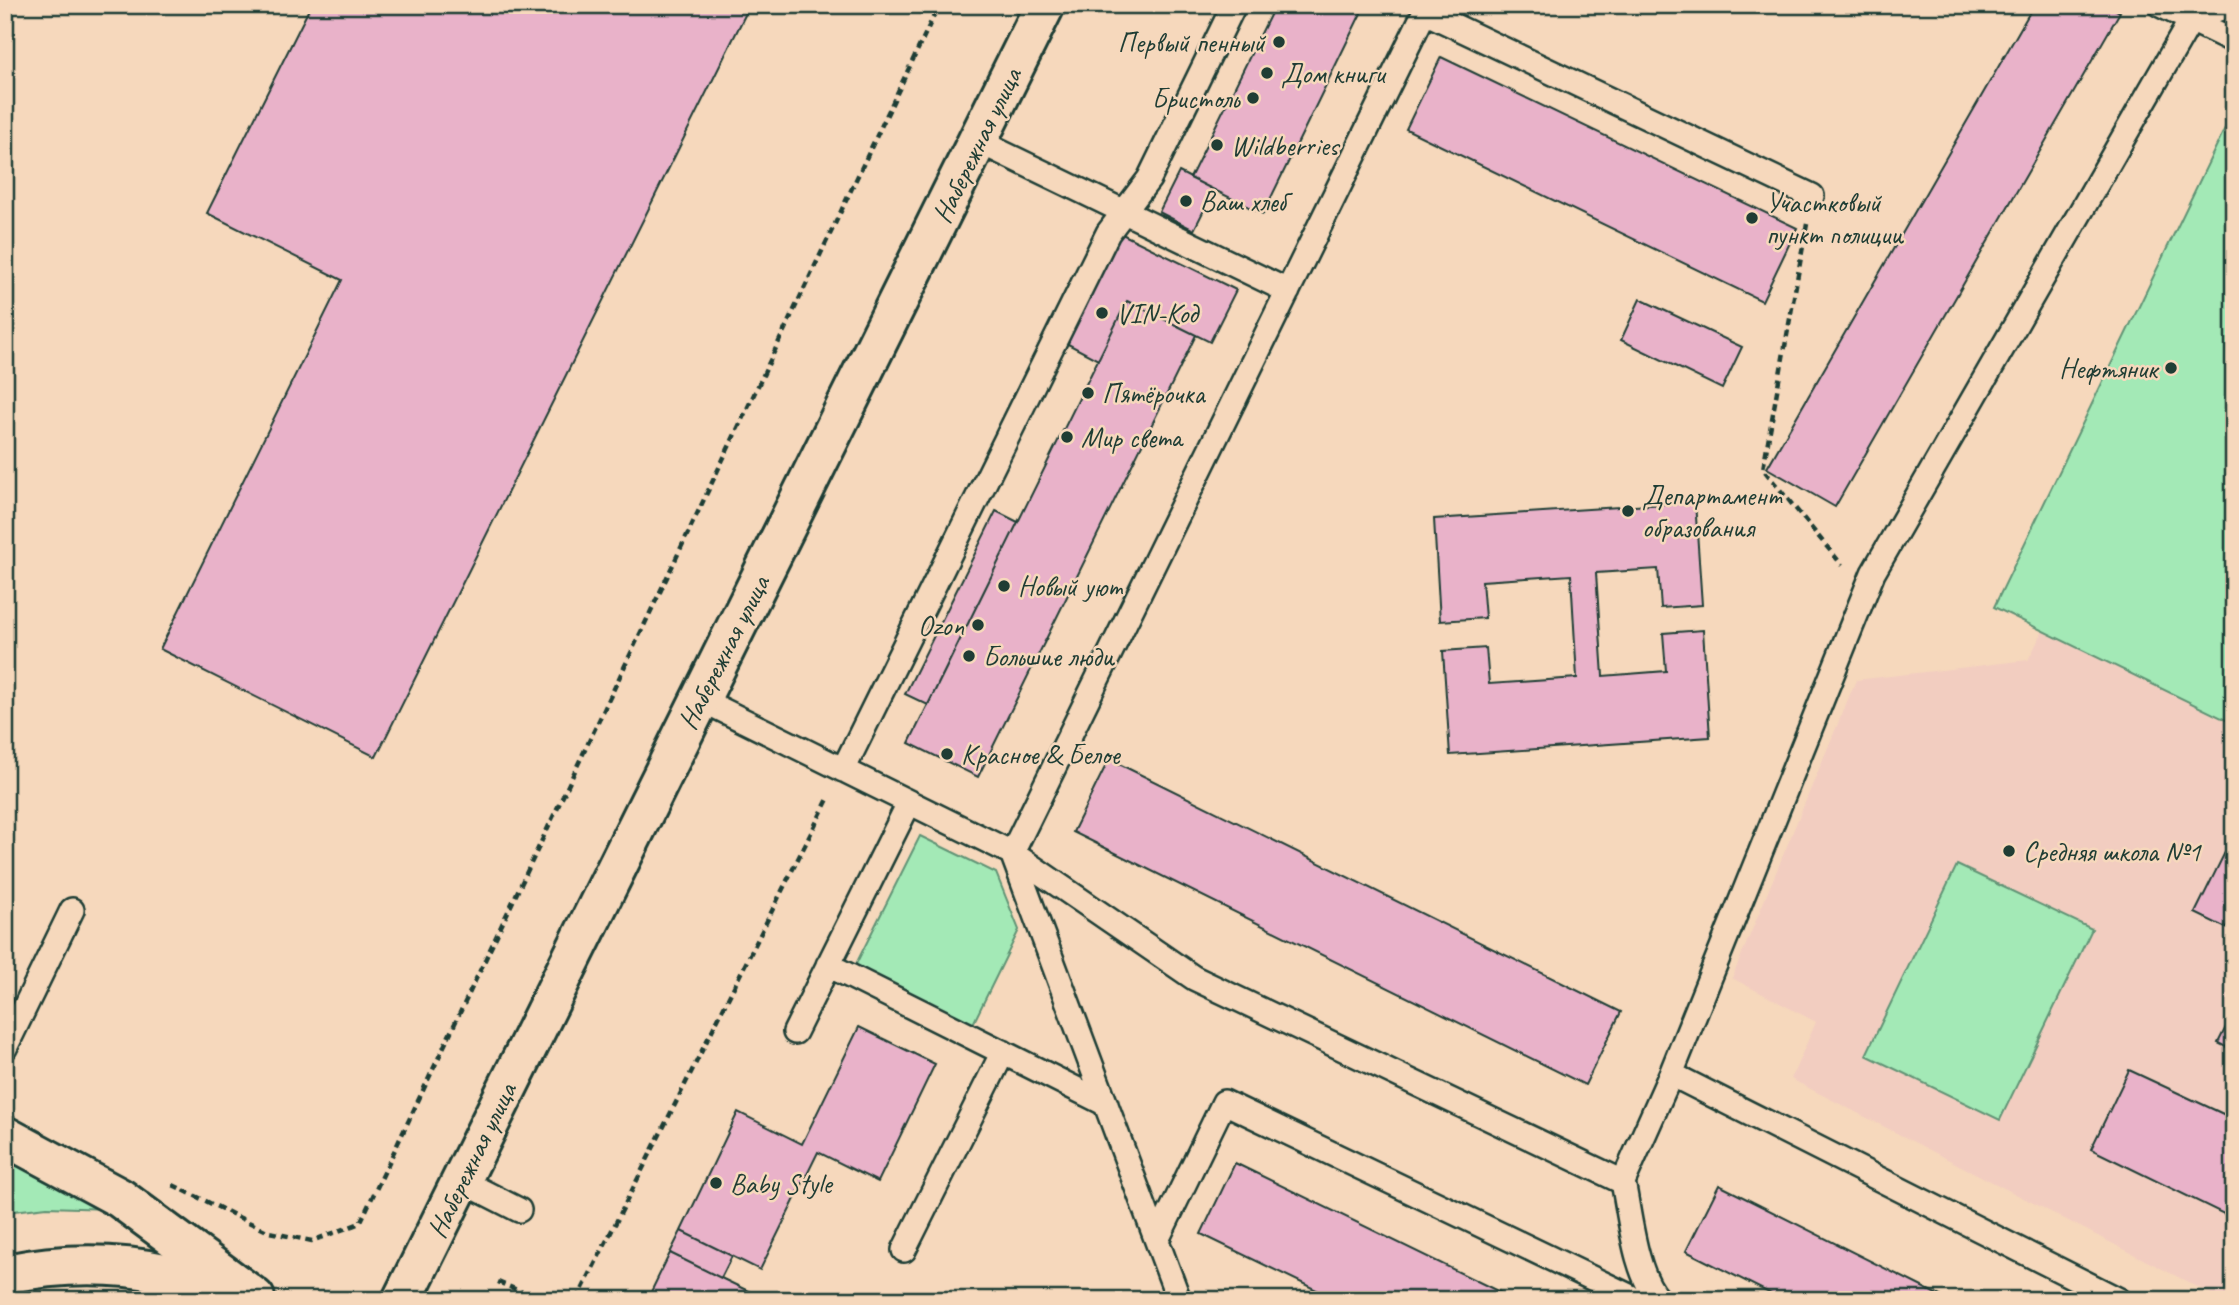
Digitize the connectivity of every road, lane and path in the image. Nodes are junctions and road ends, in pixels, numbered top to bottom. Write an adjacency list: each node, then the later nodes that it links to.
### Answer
1 (939, 5): 30 (path)
2 (1045, 5): 9 (main road, Набережная улица)
3 (1234, 5): 11 (lane)
4 (2160, 5): 7 (lane)
5 (2228, 5): 7 (lane)
6 (1427, 9): 10 (lane); 12 (lane)
7 (2191, 20): 8 (lane); 13 (lane)
8 (2234, 41)
9 (978, 141): 11 (lane); 14 (main road, Набережная улица)
10 (1812, 196): 13 (path)
11 (1122, 211): 12 (lane); 15 (lane)
12 (1288, 291): 17 (lane)
13 (1864, 593): 23 (lane)
14 (700, 699): 15 (lane); 26 (main road, Набережная улица)
15 (843, 770): 16 (lane); 40 (path)
16 (909, 803): 17 (lane); 19 (lane)
17 (1012, 853): 24 (lane); 27 (lane)
18 (72, 910): 21 (lane)
19 (828, 965): 20 (lane); 22 (lane)
20 (795, 1032)
21 (5, 1048)
22 (1003, 1052): 24 (lane); 31 (lane)
23 (1671, 1074): 27 (lane); 43 (lane)
24 (1106, 1104): 29 (lane)
25 (5, 1136): 37 (main road)
26 (460, 1180): 28 (lane); 38 (main road, Набережная улица)
27 (1623, 1181): 32 (lane)
28 (519, 1210)
29 (1157, 1240): 35 (lane); 41 (lane)
30 (312, 1241)
31 (904, 1250)
32 (1642, 1269): 35 (lane); 42 (lane)
33 (5, 1274): 36 (main road)
34 (498, 1282): 39 (path)
35 (1628, 1298)
36 (245, 1300)
37 (257, 1300)
38 (402, 1300)
39 (541, 1300)
40 (577, 1300)
41 (1179, 1300)
42 (1659, 1300)
43 (2119, 1300)

